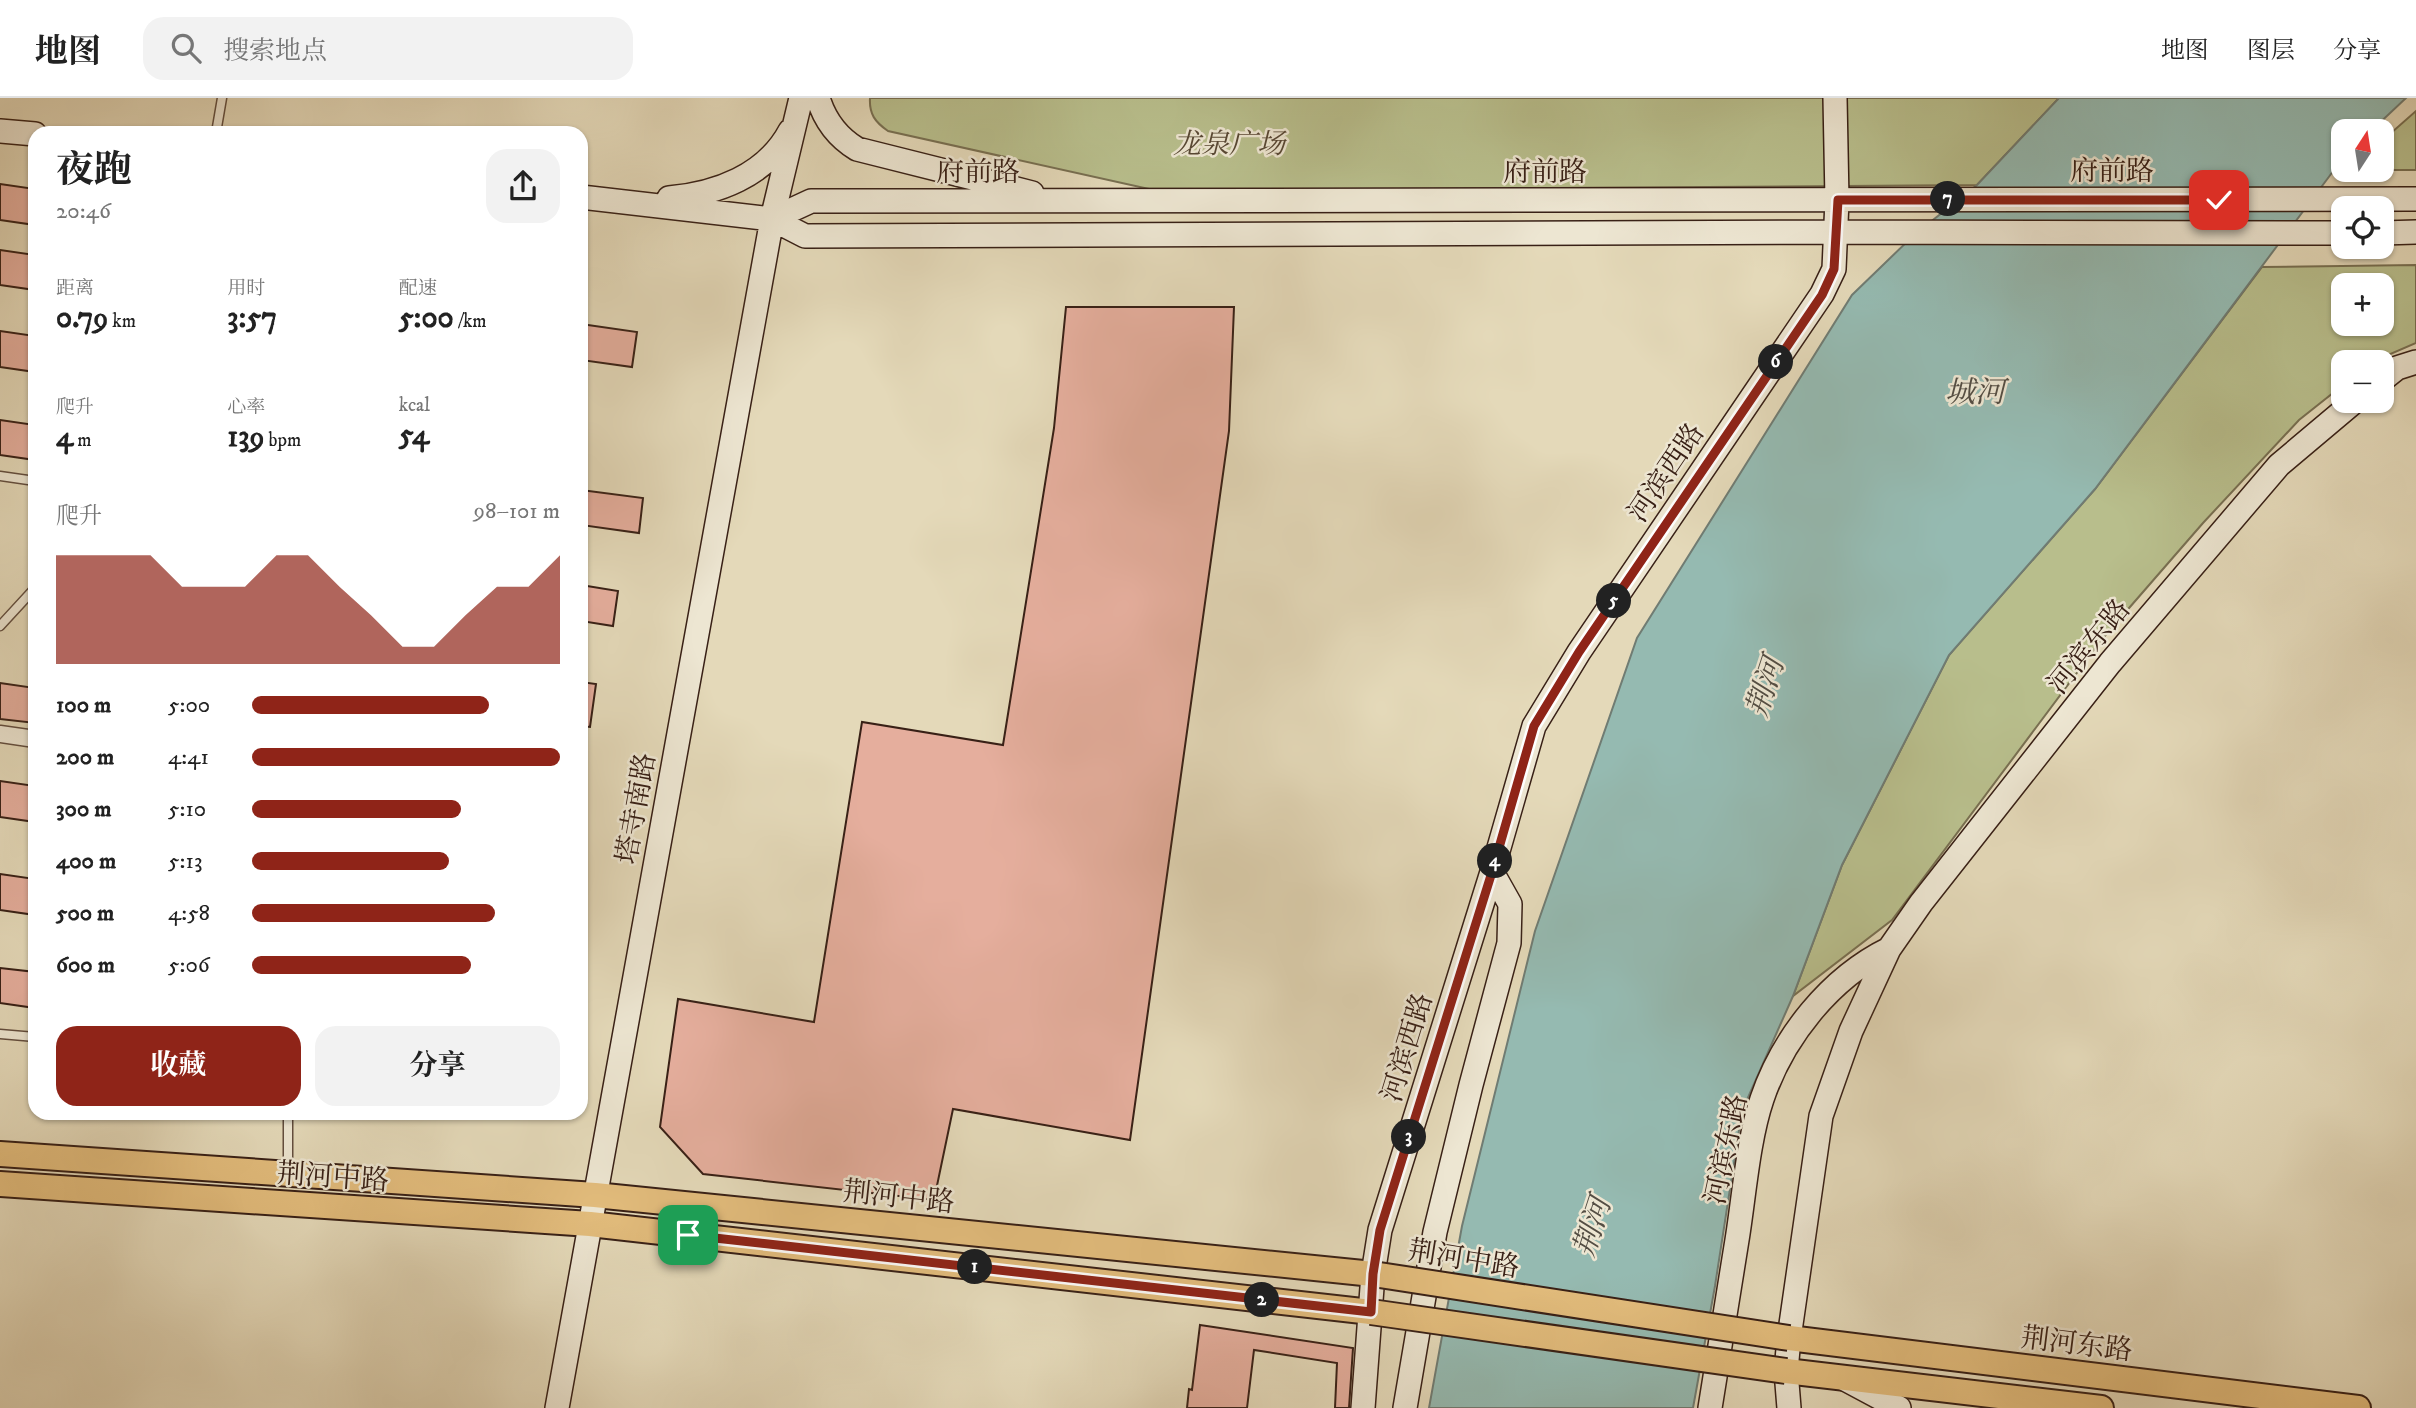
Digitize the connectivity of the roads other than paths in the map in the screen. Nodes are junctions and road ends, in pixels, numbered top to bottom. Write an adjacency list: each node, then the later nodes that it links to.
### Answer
1 (222, 98): 5 (lane)
2 (818, 98): 11 (main road)
3 (1835, 98): 10 (main road, 河滨西路)
4 (800, 105): 12 (main road); 13 (main road, 塔寺南路)
5 (217, 126)
6 (0, 131): 7 (main road)
7 (28, 133)
8 (588, 198): 12 (main road)
9 (2416, 199): 10 (main road, 府前路)
10 (1838, 200): 11 (main road, 府前路); 14 (main road, 河滨西路)
11 (1066, 201): 13 (main road, 府前路)
12 (628, 202): 13 (main road)
13 (772, 219): 14 (main road); 35 (main road, 塔寺南路)
14 (1837, 232): 16 (main road); 27 (main road, 河滨西路)
15 (2416, 232): 17 (main road)
16 (2331, 233)
17 (2394, 233)
18 (2416, 362): 19 (main road)
19 (2394, 370)
20 (2341, 413): 28 (main road, 河滨东路)
21 (0, 476): 22 (lane)
22 (28, 480)
23 (28, 596): 24 (lane)
24 (0, 626)
25 (0, 734): 26 (street)
26 (28, 738)
27 (1492, 872): 37 (main road, 河滨西路); 44 (main road)
28 (1889, 949): 39 (main road, 河滨东路); 45 (main road, 河滨东路)
29 (0, 1034): 30 (lane)
30 (28, 1036)
31 (288, 1120): 33 (lane)
32 (0, 1154): 33 (main road, 荆河中路)
33 (288, 1173): 35 (main road, 荆河中路)
34 (0, 1184): 36 (main road, 荆河中路)
35 (595, 1195): 36 (main road, 塔寺南路); 37 (main road, 荆河中路)
36 (590, 1224): 38 (main road, 荆河中路); 42 (main road, 塔寺南路)
37 (1373, 1274): 38 (main road, 河滨西路); 39 (main road, 荆河中路, bridge)
38 (1371, 1312): 40 (main road, 荆河中路, bridge); 43 (main road, 河滨西路)
39 (1788, 1338): 40 (main road, 河滨东路); 49 (main road, 荆河东路)
40 (1786, 1371): 41 (main road); 46 (main road, 河滨东路)
41 (1836, 1375): 47 (main road); 48 (main road)
42 (557, 1408)
43 (1363, 1408)
44 (1405, 1408)
45 (1710, 1408)
46 (1788, 1408)
47 (1899, 1408)
48 (2095, 1408)
49 (2358, 1408)

